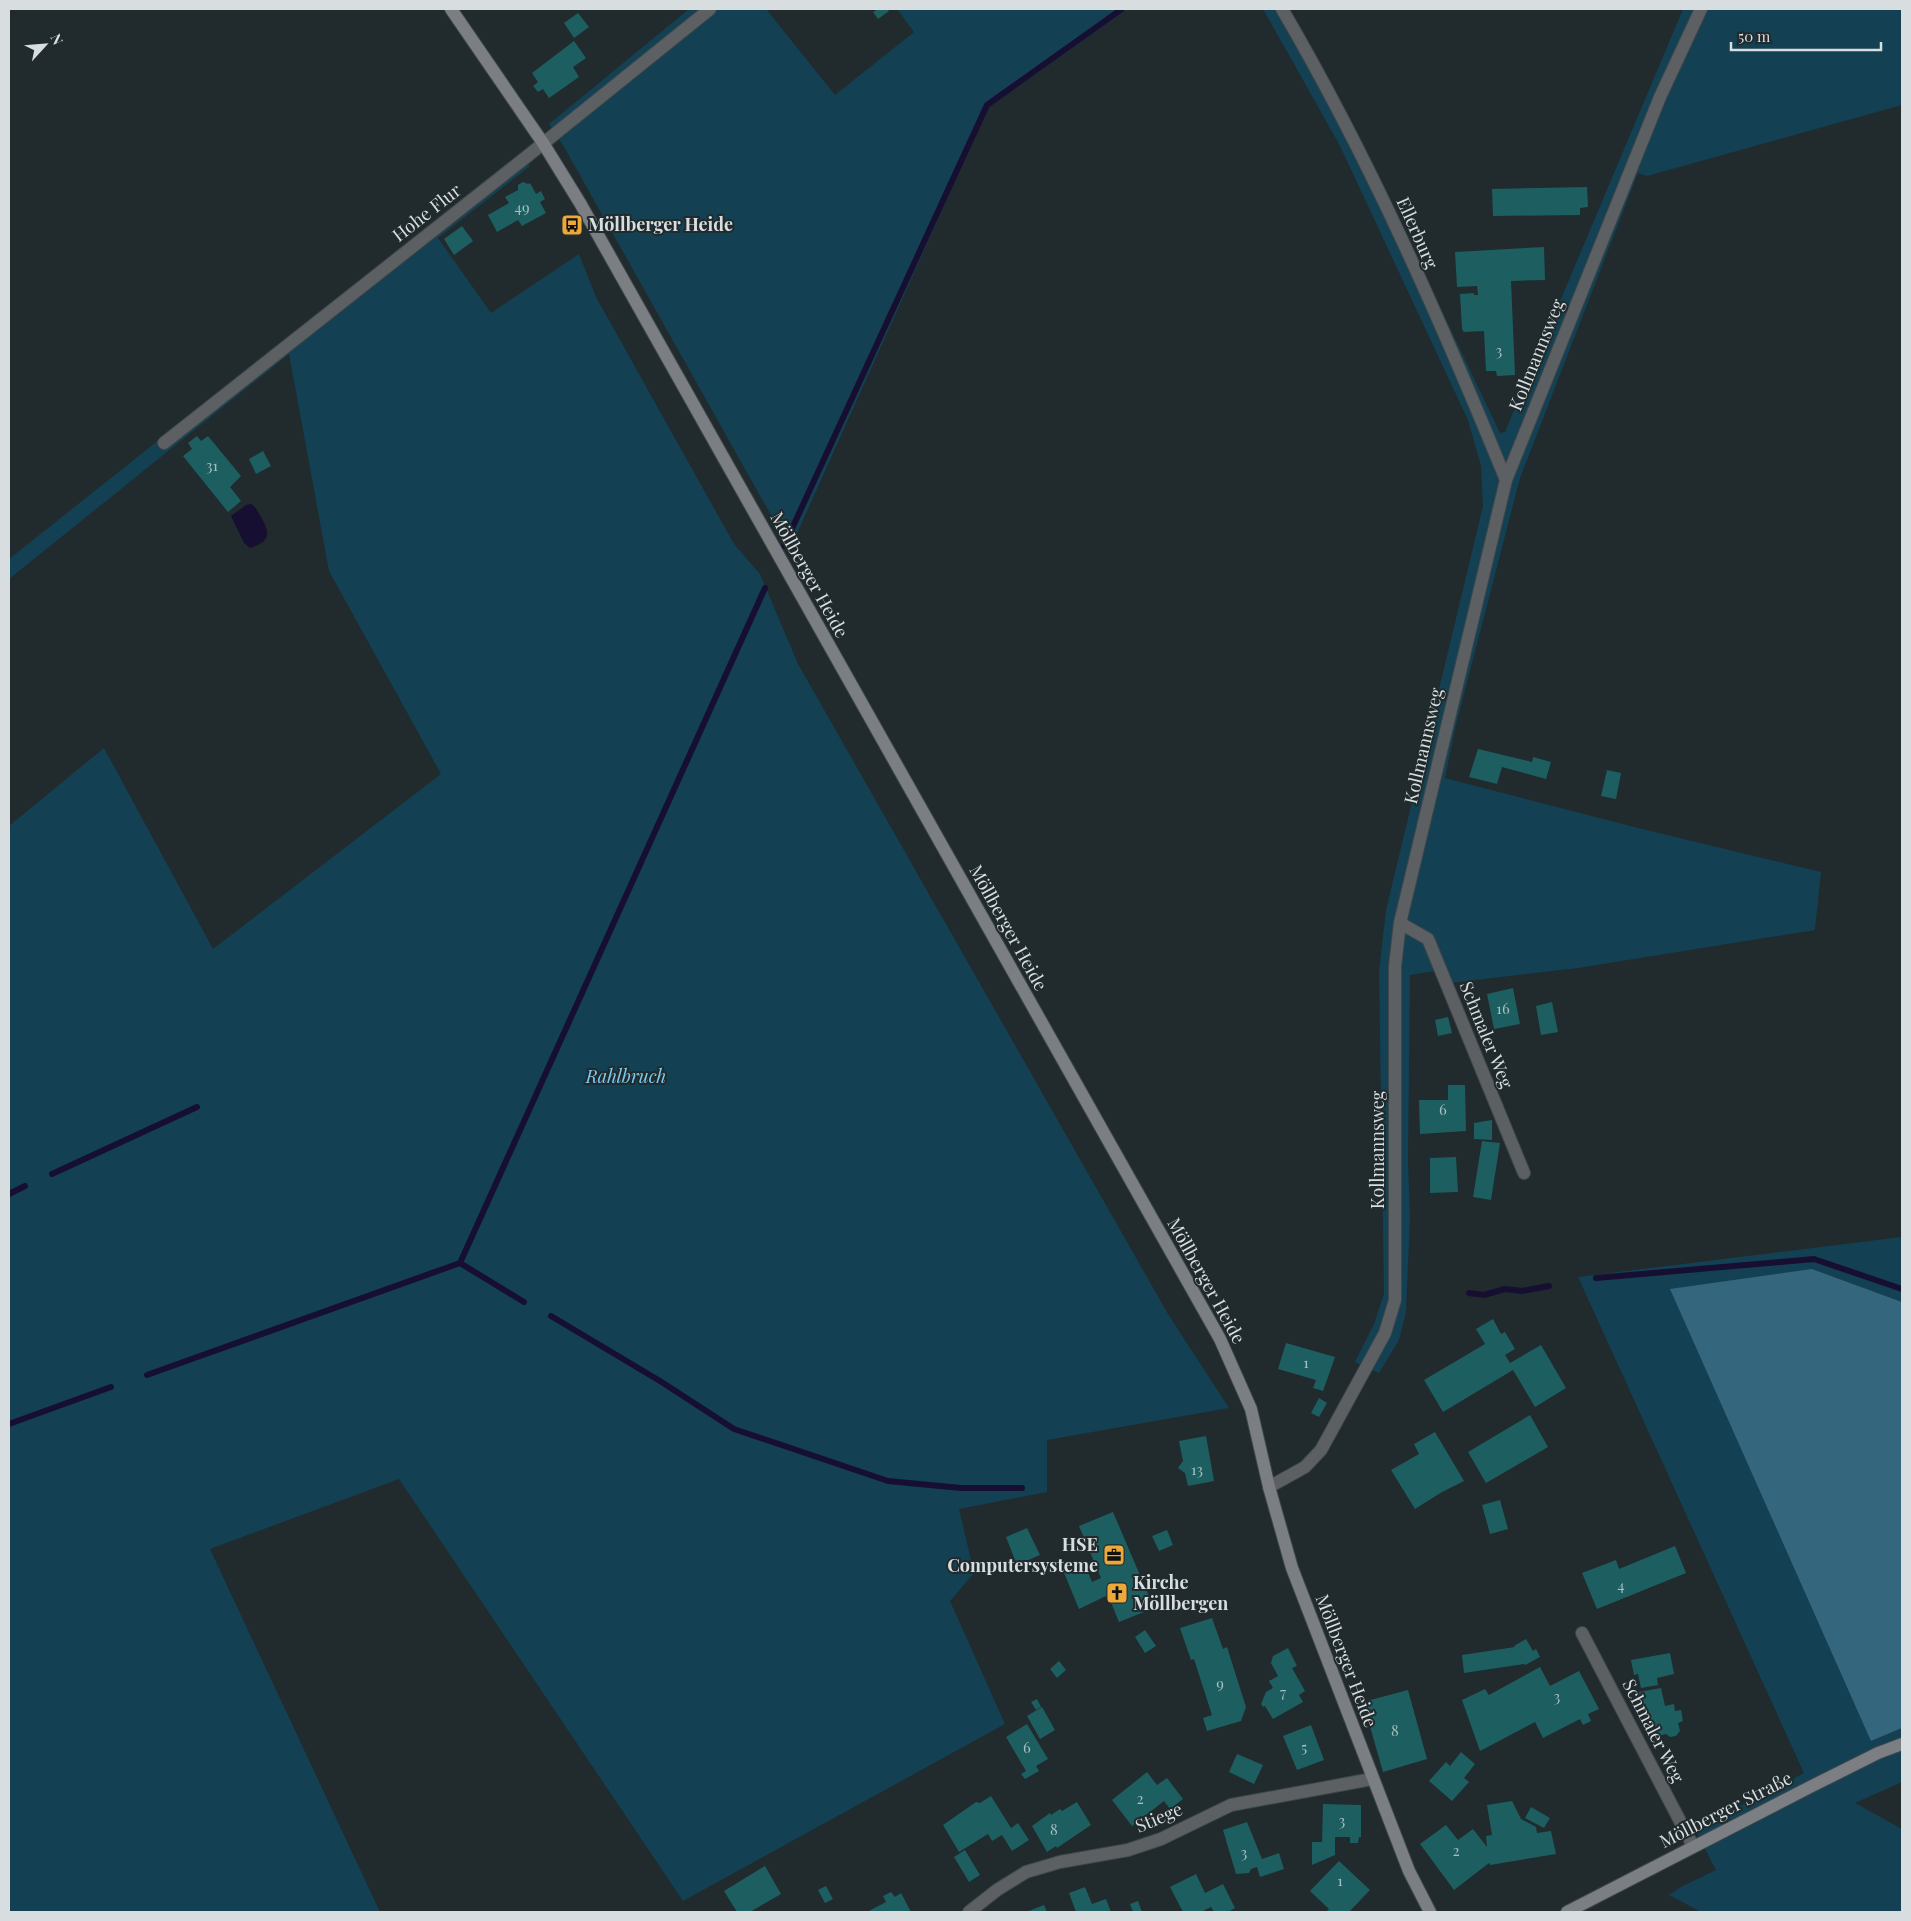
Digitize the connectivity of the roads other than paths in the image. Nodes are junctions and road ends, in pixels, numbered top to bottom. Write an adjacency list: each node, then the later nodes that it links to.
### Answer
1 (451, 9): 5 (street, Möllberger Heide)
2 (710, 9): 5 (street, Hohe Flur)
3 (1282, 9): 7 (street, Ellerburg)
4 (1701, 9): 7 (street, Kollmannsweg)
5 (543, 143): 6 (street, Hohe Flur); 10 (street, Möllberger Heide)
6 (164, 443)
7 (1506, 480): 8 (street, Kollmannsweg)
8 (1400, 923): 9 (street, Schmaler Weg); 10 (street, Kollmannsweg)
9 (1524, 1173)
10 (1269, 1487): 13 (street, Möllberger Heide)
11 (1582, 1633): 14 (street, Schmaler Weg)
12 (1902, 1744): 14 (street, Möllberger Straße)
13 (1372, 1779): 15 (street, Stiege); 16 (street, Möllberger Heide)
14 (1693, 1846): 17 (street, Möllberger Straße)
15 (969, 1912)
16 (1430, 1912)
17 (1567, 1912)

